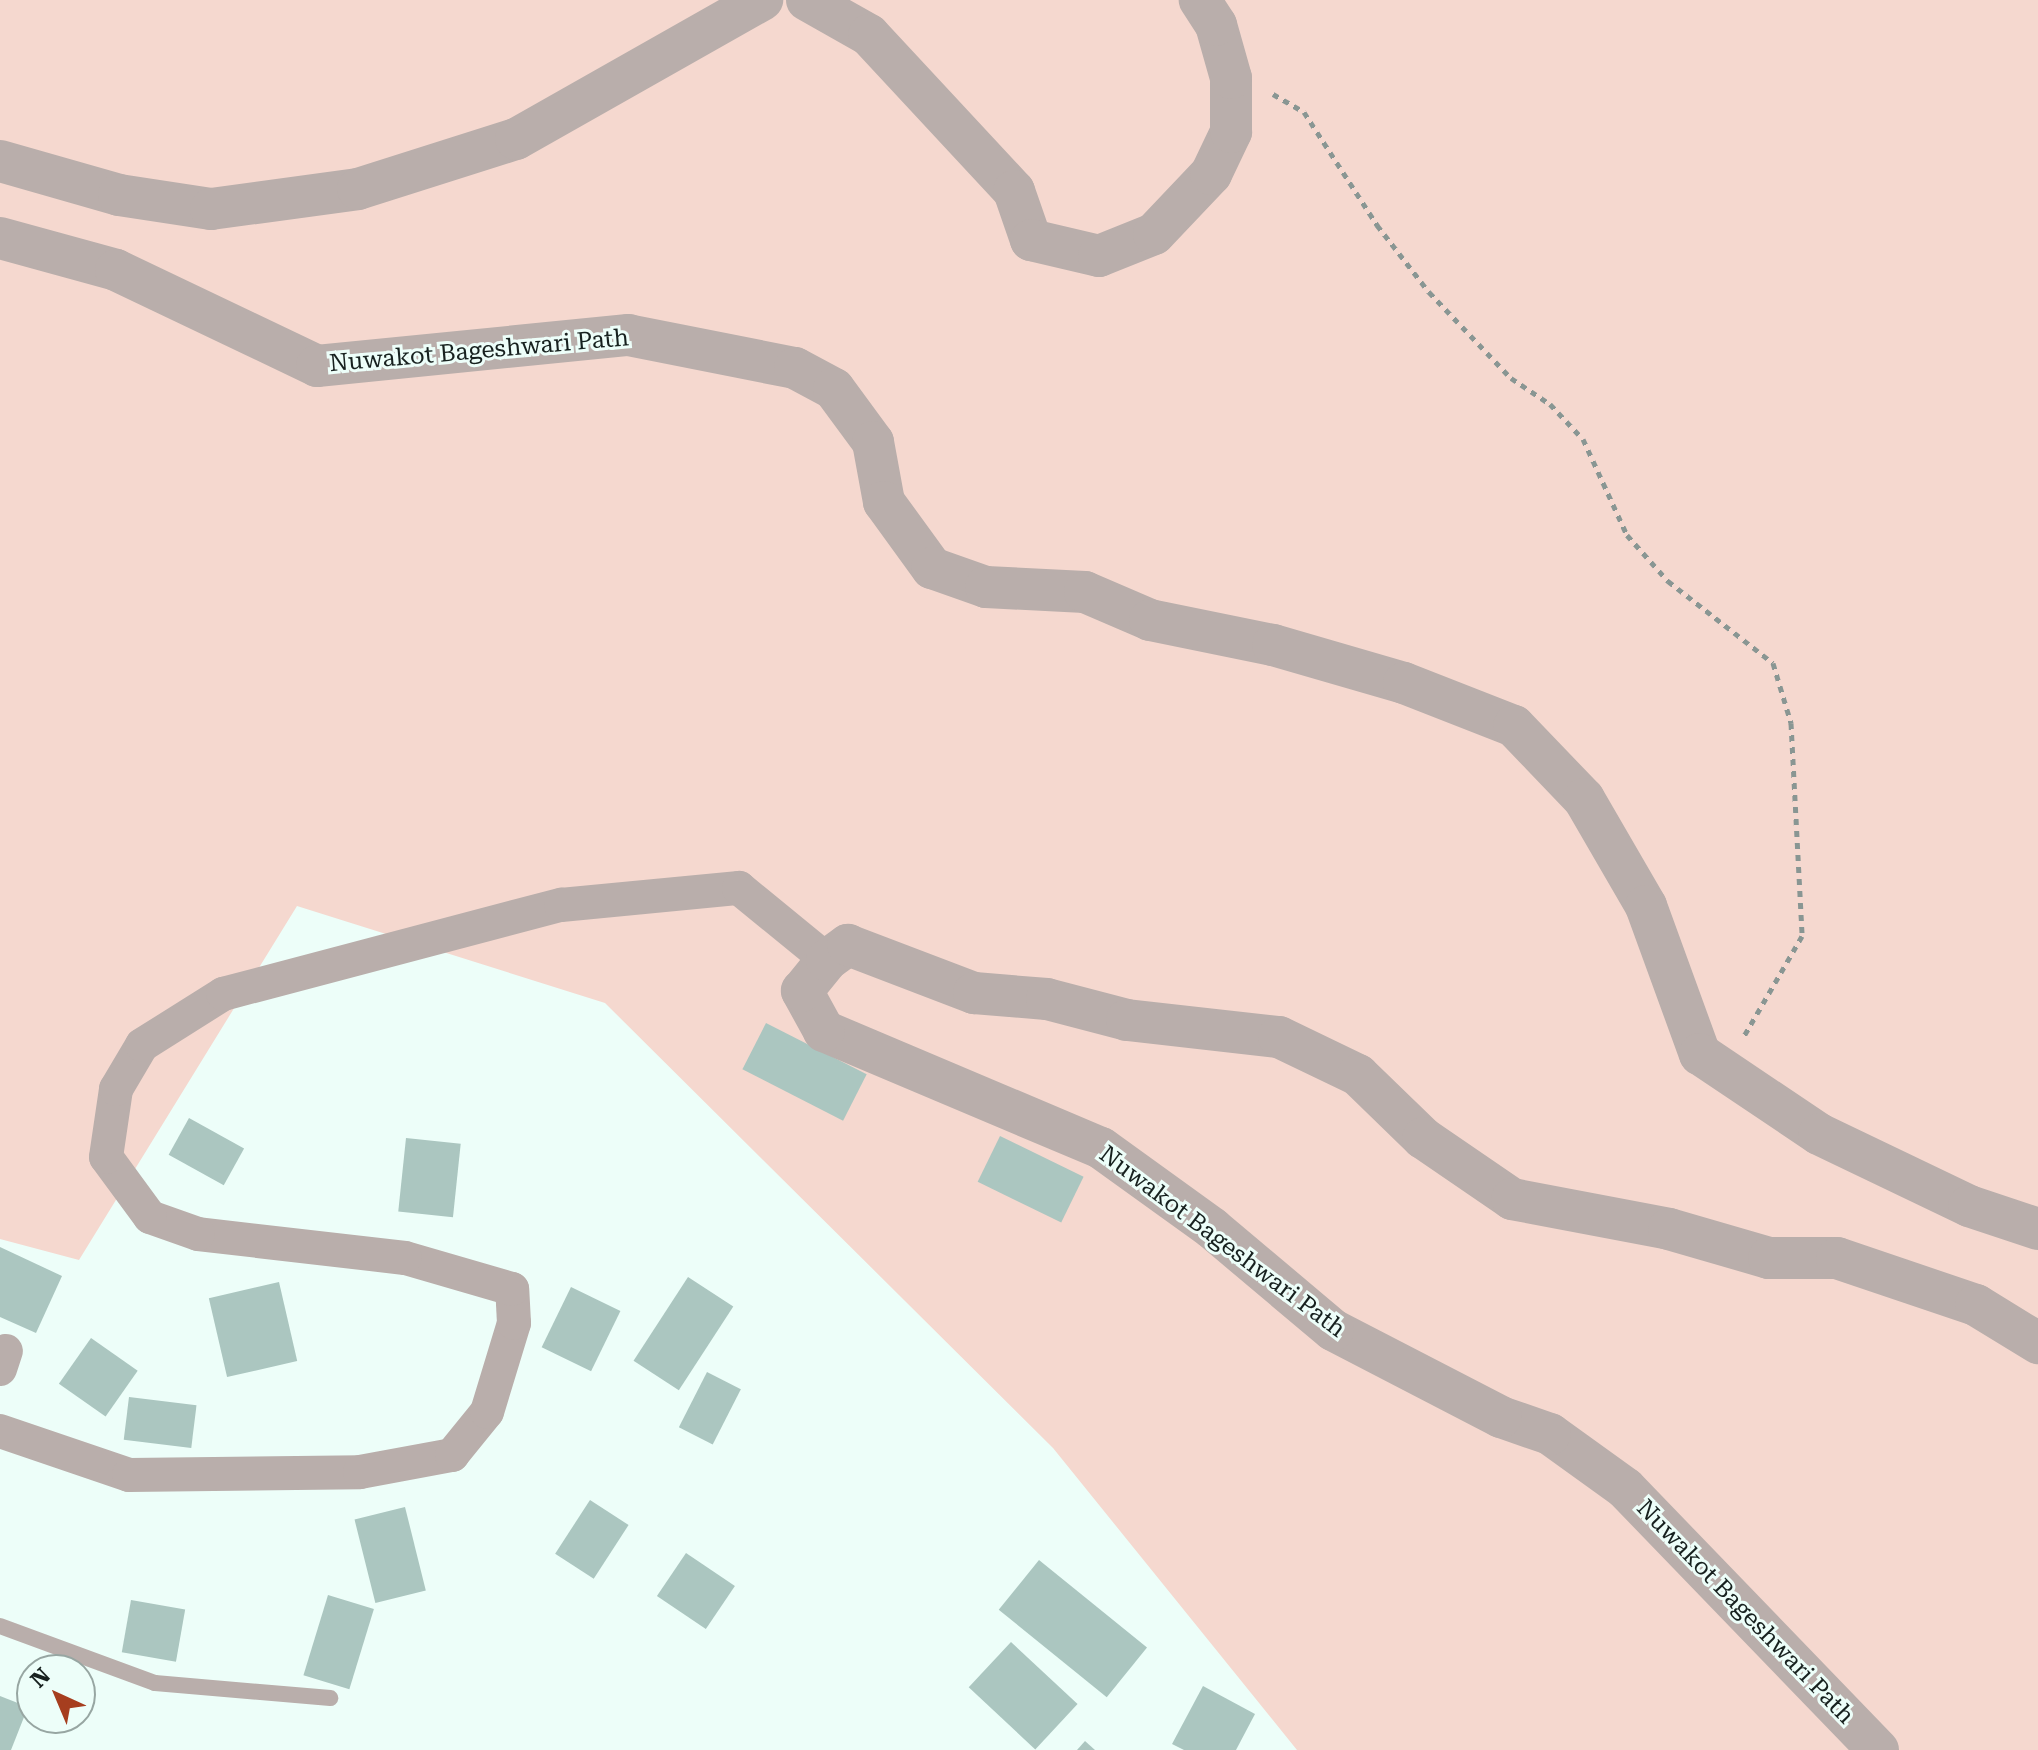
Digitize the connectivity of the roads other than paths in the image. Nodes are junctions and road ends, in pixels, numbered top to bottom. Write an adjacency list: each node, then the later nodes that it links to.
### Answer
1 (762, 0): 4 (street)
2 (807, 0): 3 (street)
3 (1200, 0)
4 (0, 161)
5 (0, 238): 7 (street, Nuwakot Bageshwari Path)
6 (827, 960): 8 (street); 9 (street); 12 (street, Nuwakot Bageshwari Path)
7 (2038, 1229)
8 (2038, 1343)
9 (0, 1431)
10 (0, 1626): 11 (lane)
11 (330, 1698)
12 (1878, 1750)

